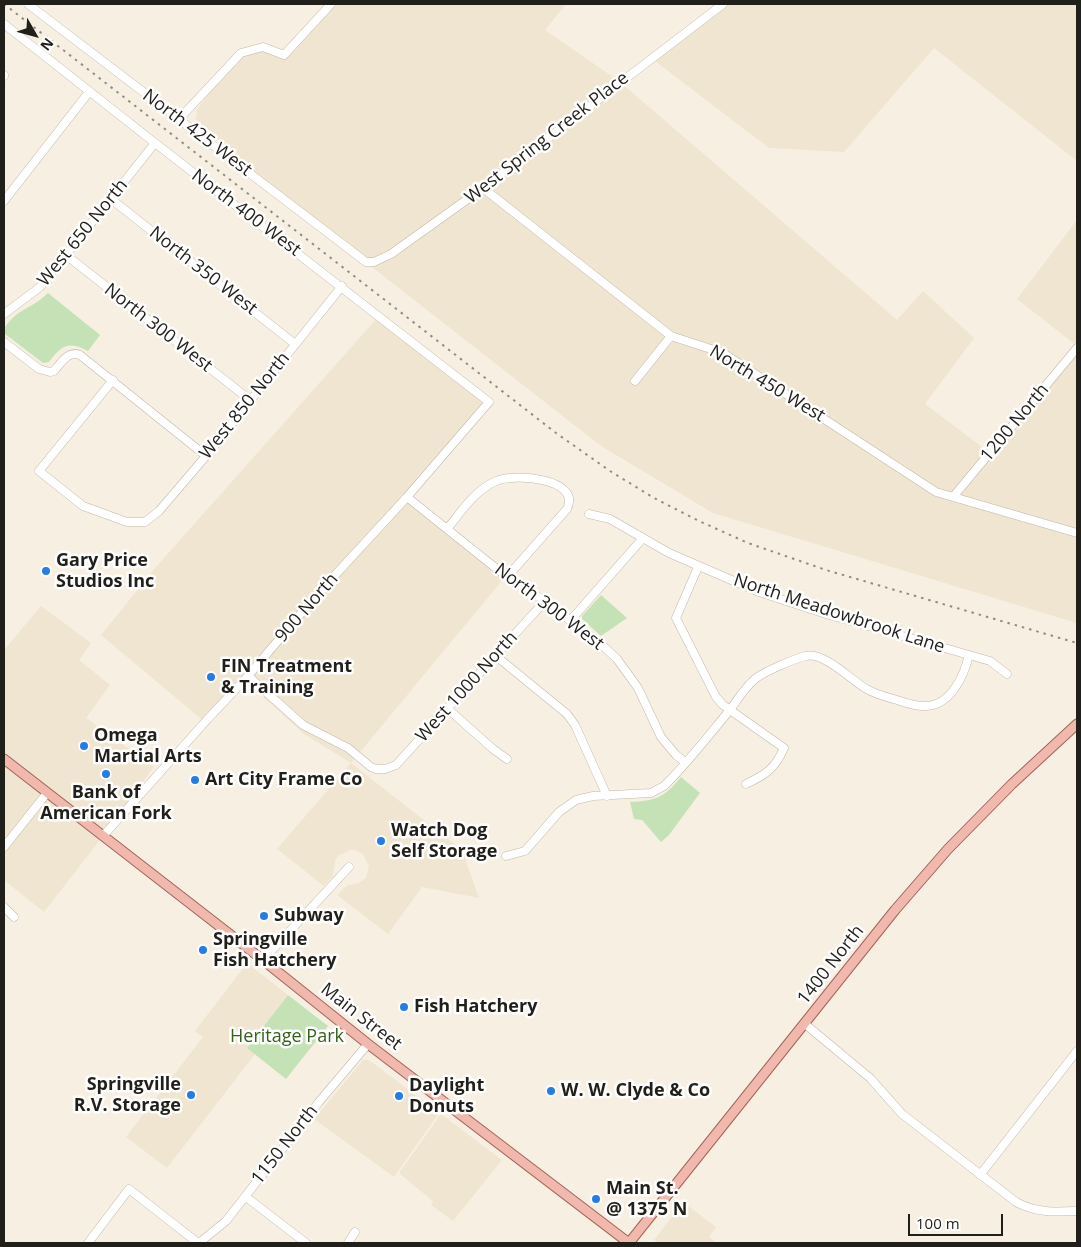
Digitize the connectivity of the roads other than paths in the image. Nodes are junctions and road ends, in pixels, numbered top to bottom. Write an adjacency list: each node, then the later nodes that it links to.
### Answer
1 (28, 4): 6 (street, North 425 West)
2 (331, 4): 6 (street)
3 (723, 4): 8 (street, West Spring Creek Place)
4 (4, 24): 5 (street, North 400 West)
5 (89, 92): 7 (street, North 400 West); 10 (street)
6 (179, 120): 12 (street, North 425 West)
7 (154, 143): 9 (street, West 650 North); 13 (street, North 400 West)
8 (482, 188): 12 (street, West Spring Creek Place); 15 (street, North 450 West)
9 (111, 199): 11 (street, West 650 North); 17 (street, North 350 West)
10 (4, 201)
11 (66, 255): 14 (street, West 650 North); 21 (street, North 300 West)
12 (366, 262)
13 (342, 286): 17 (street, West 850 North); 22 (street, North 400 West)
14 (4, 314)
15 (671, 336): 20 (street); 25 (street, North 450 West)
16 (4, 342): 19 (street)
17 (295, 344): 21 (street, West 850 North)
18 (1077, 348): 25 (street, 1200 North)
19 (113, 380): 23 (street); 23 (street, West 850 North)
20 (635, 381)
21 (250, 400): 23 (street, West 850 North)
22 (489, 402): 24 (street, 900 North)
23 (206, 456)
24 (407, 497): 27 (street, North 300 West); 37 (street, 900 North)
25 (953, 497): 28 (street, North 450 West)
26 (589, 514): 29 (street, North Meadowbrook Lane)
27 (447, 529): 31 (street, North 300 West); 31 (street)
28 (1077, 533)
29 (644, 538): 30 (street, North Meadowbrook Lane); 33 (street)
30 (698, 567): 34 (street, North Meadowbrook Lane); 39 (street)
31 (507, 577): 32 (street, North 300 West)
32 (545, 601): 33 (street, North 300 West); 35 (street, West 1000 North)
33 (570, 621): 43 (street, North 300 West)
34 (969, 655): 36 (street, North Meadowbrook Lane); 39 (street)
35 (496, 656): 38 (street, West 1000 North); 46 (street)
36 (1007, 674)
37 (248, 676): 38 (street, West 1000 North); 47 (street, 900 North)
38 (448, 709): 42 (street)
39 (730, 710): 43 (street); 44 (street)
40 (1077, 724): 54 (main road, 1400 North)
41 (4, 759): 45 (main road, Main Street)
42 (507, 759)
43 (685, 762): 46 (street)
44 (746, 784)
45 (47, 793): 47 (main road, Main Street); 48 (street)
46 (607, 796): 49 (street)
47 (103, 836): 53 (main road, Main Street)
48 (4, 847)
49 (506, 856)
50 (349, 867): 53 (street)
51 (4, 907): 52 (street)
52 (14, 917)
53 (263, 960): 55 (main road, Main Street)
54 (805, 1024): 57 (street); 66 (main road, 1400 North)
55 (368, 1044): 58 (street, 1150 North); 66 (main road, Main Street)
56 (1077, 1051): 57 (street)
57 (980, 1175): 59 (street)
58 (246, 1197): 61 (street); 63 (street, 1150 North)
59 (1077, 1211)
60 (355, 1232): 65 (street)
61 (296, 1240): 64 (street)
62 (88, 1243): 63 (street)
63 (198, 1243)
64 (306, 1243)
65 (348, 1243)
66 (629, 1243)

